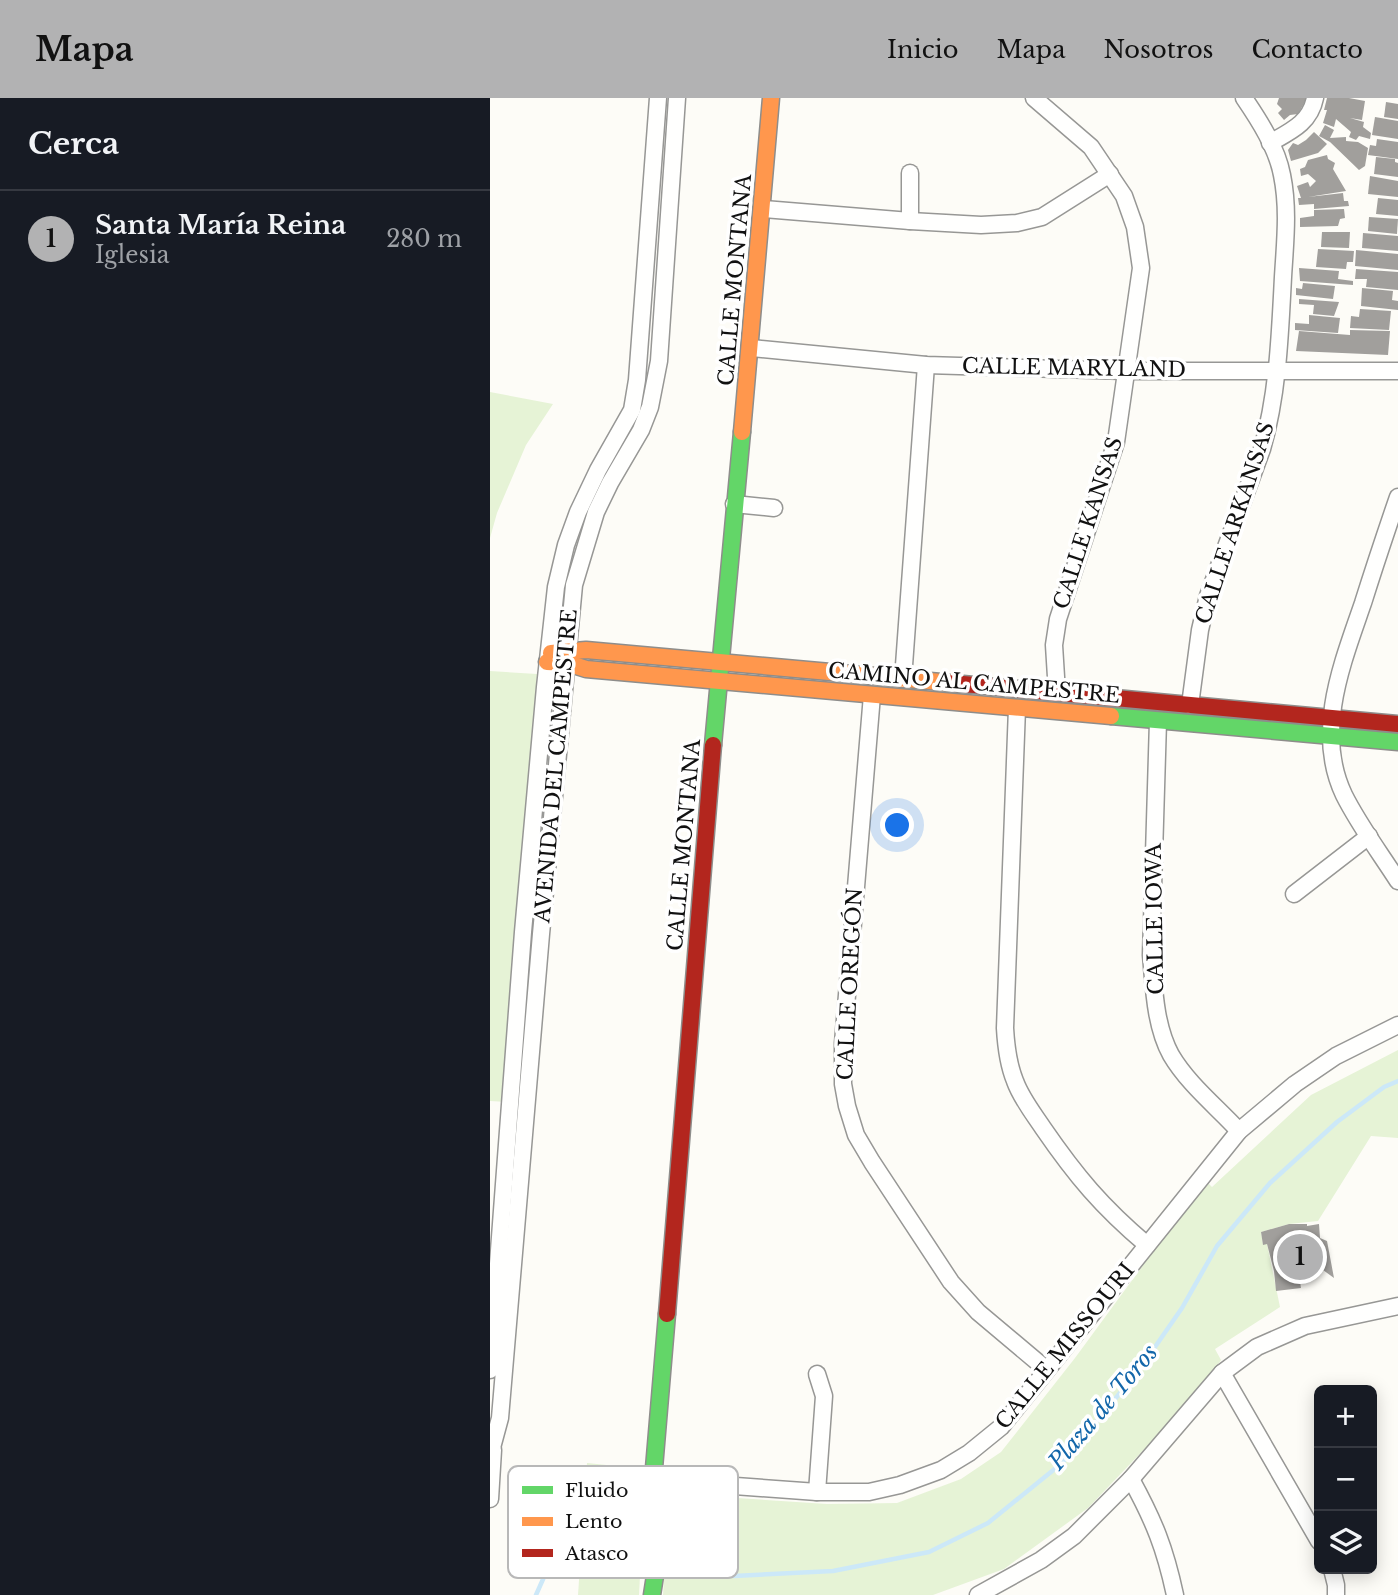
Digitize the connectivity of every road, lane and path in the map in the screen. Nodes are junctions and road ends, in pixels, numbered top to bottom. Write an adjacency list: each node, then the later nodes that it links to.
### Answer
1 (658, 98): 20 (street, AVENIDA DEL CAMPESTRE)
2 (677, 98): 21 (street, AVENIDA DEL CAMPESTRE)
3 (771, 98): 10 (street, CALLE MONTANA)
4 (1034, 98): 9 (street, CALLE KANSAS)
5 (1244, 98): 7 (street, CALLE ARKANSAS)
6 (1315, 98): 7 (street)
7 (1270, 143): 15 (street, CALLE ARKANSAS)
8 (910, 173): 11 (street)
9 (1111, 174): 11 (street); 14 (street, CALLE KANSAS)
10 (764, 209): 11 (street); 12 (street, CALLE MONTANA)
11 (910, 221)
12 (752, 348): 13 (street, CALLE MARYLAND); 18 (street, CALLE MONTANA)
13 (926, 365): 14 (street, CALLE MARYLAND); 23 (street)
14 (1128, 371): 15 (street, CALLE MARYLAND); 25 (street, CALLE KANSAS)
15 (1276, 371): 16 (street, CALLE MARYLAND); 27 (street, CALLE ARKANSAS)
16 (1398, 371)
17 (1398, 497): 29 (street)
18 (734, 504): 19 (street); 22 (street, CALLE MONTANA)
19 (774, 508)
20 (548, 658): 21 (street, CAMINO AL CAMPESTRE); 37 (street, AVENIDA DEL CAMPESTRE)
21 (568, 658): 22 (street, CAMINO AL CAMPESTRE); 24 (street, CAMINO AL CAMPESTRE); 38 (street, AVENIDA DEL CAMPESTRE)
22 (720, 663): 23 (street, CAMINO AL CAMPESTRE); 24 (street, CALLE MONTANA)
23 (902, 679): 25 (street, CAMINO AL CAMPESTRE)
24 (719, 681): 26 (street, CAMINO AL CAMPESTRE); 49 (street, CALLE MONTANA)
25 (1057, 693): 27 (street, CAMINO AL CAMPESTRE)
26 (872, 695): 28 (street, CAMINO AL CAMPESTRE); 45 (street, CALLE OREGÓN)
27 (1191, 705): 29 (street, CAMINO AL CAMPESTRE)
28 (1017, 708): 30 (street, CAMINO AL CAMPESTRE); 42 (street)
29 (1331, 718): 31 (street, CAMINO AL CAMPESTRE); 32 (street)
30 (1158, 721): 32 (street, CAMINO AL CAMPESTRE); 40 (street, CALLE IOWA)
31 (1398, 724)
32 (1330, 736): 33 (street, CAMINO AL CAMPESTRE); 34 (street)
33 (1398, 742)
34 (1369, 836): 35 (street); 36 (street)
35 (1398, 881)
36 (1294, 894)
37 (523, 932): 38 (street); 41 (street, AVENIDA DEL CAMPESTRE)
38 (541, 934): 41 (street, AVENIDA DEL CAMPESTRE)
39 (1398, 1025): 40 (street, CALLE MISSOURI)
40 (1240, 1131): 42 (street, CALLE MISSOURI)
41 (511, 1190): 44 (street, AVENIDA DEL CAMPESTRE); 48 (street, AVENIDA DEL CAMPESTRE)
42 (1147, 1245): 45 (street, CALLE MISSOURI)
43 (1398, 1306): 46 (street)
44 (490, 1370)
45 (1047, 1370): 52 (street, CALLE MISSOURI)
46 (1222, 1373): 50 (street); 54 (street)
47 (817, 1374): 52 (street)
48 (492, 1453): 53 (street, AVENIDA DEL CAMPESTRE)
49 (654, 1466)
50 (1130, 1479): 56 (street); 57 (street)
51 (738, 1486): 52 (street, CALLE MISSOURI)
52 (817, 1492)
53 (490, 1499)
54 (1314, 1532)
55 (1333, 1574): 58 (street)
56 (980, 1595)
57 (1175, 1595)
58 (1336, 1595)

